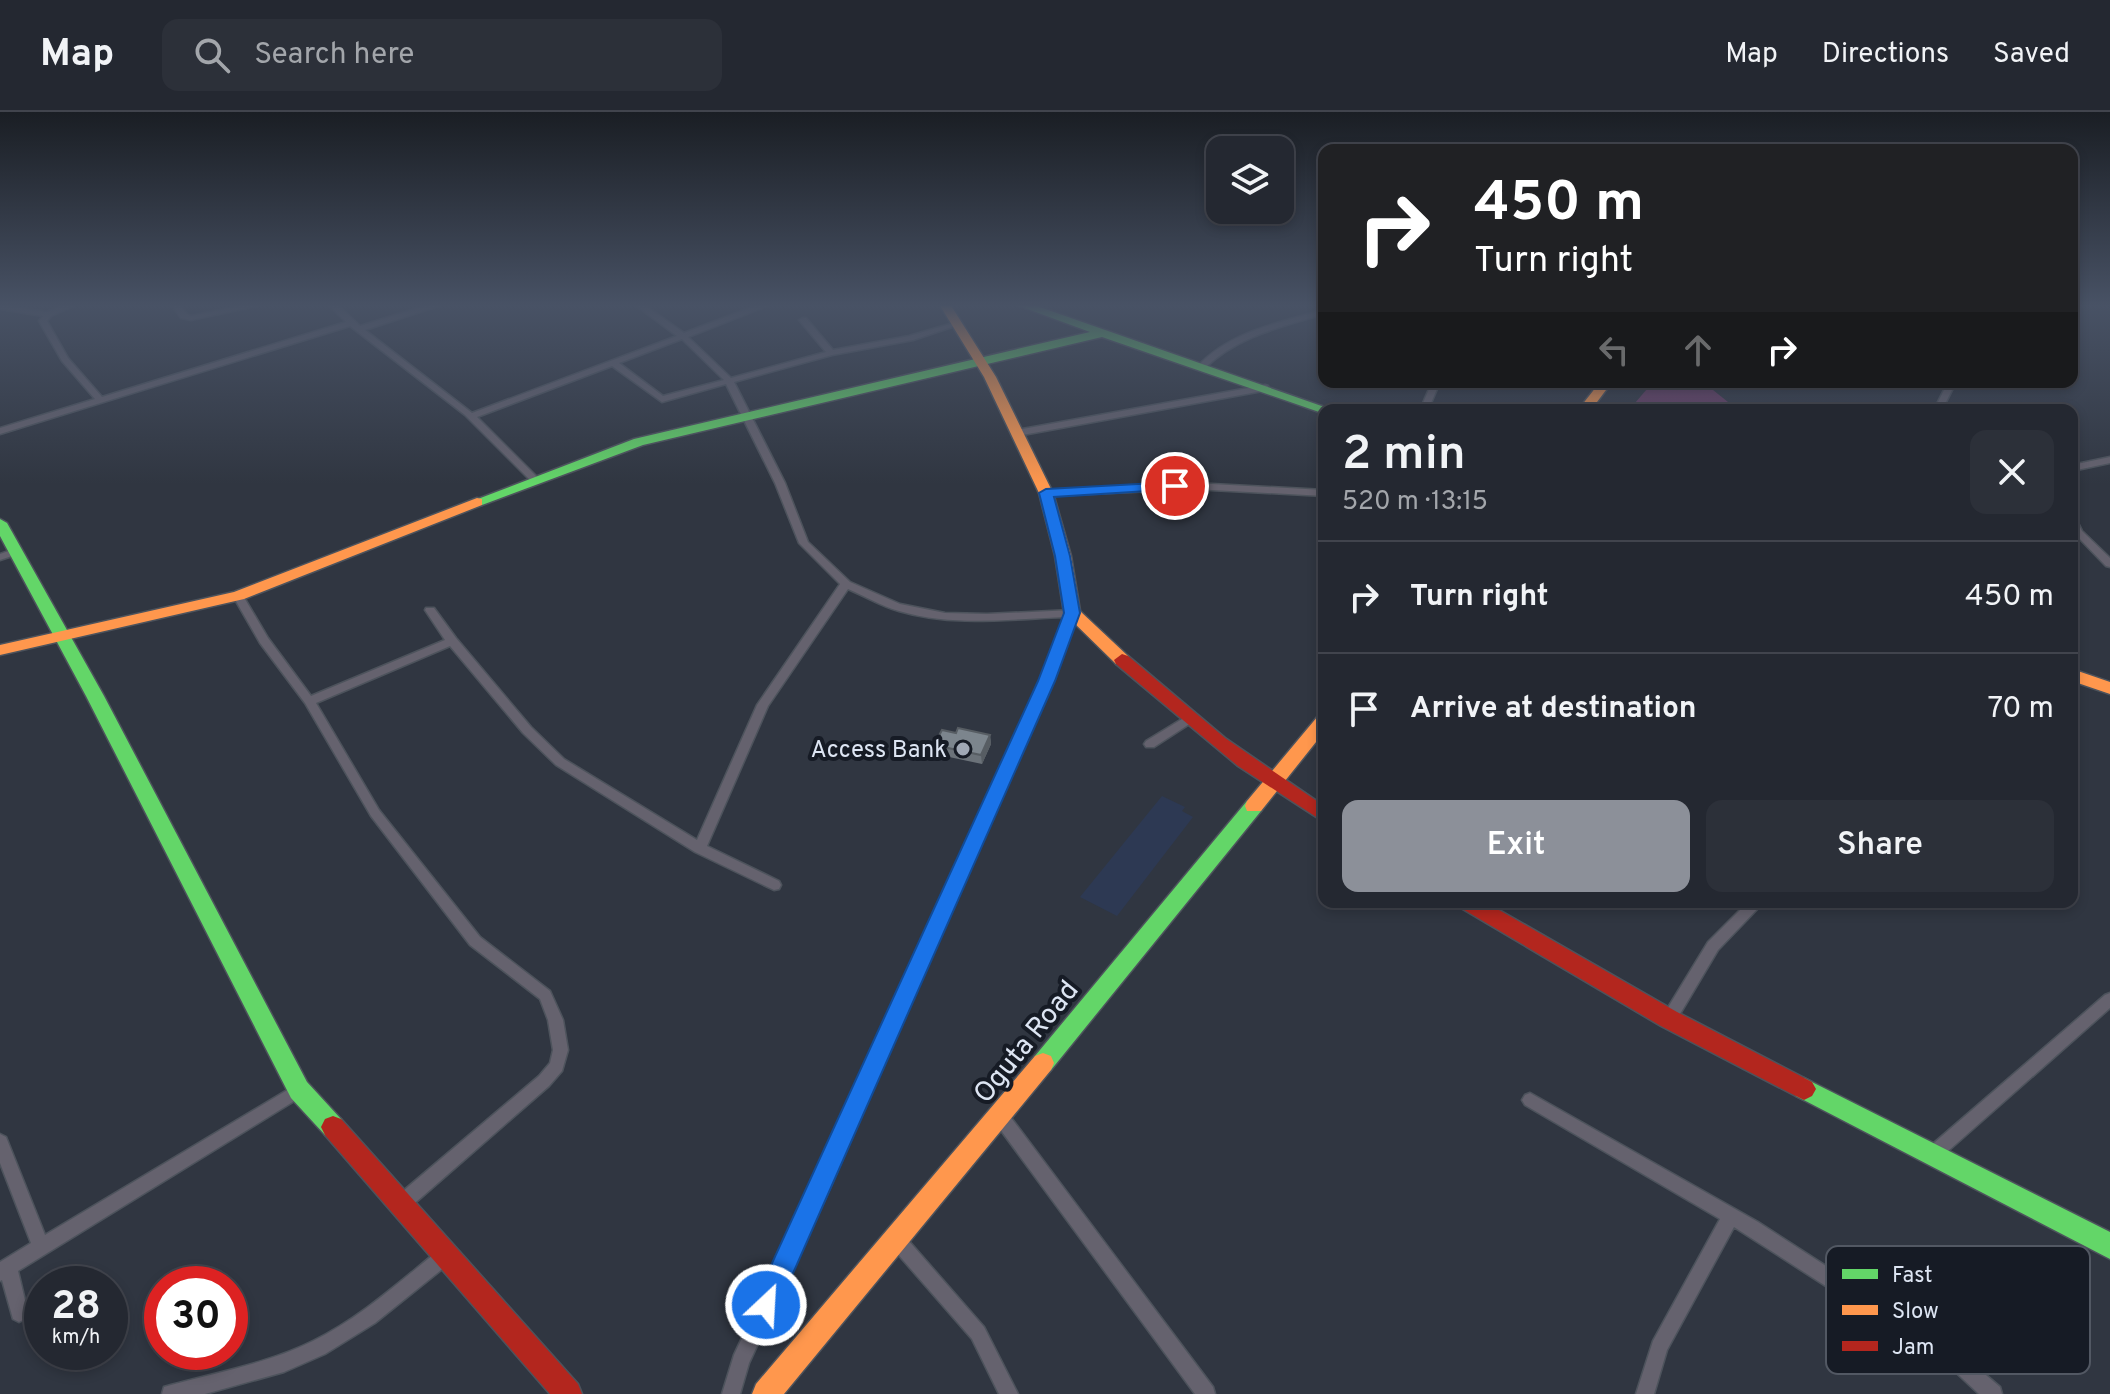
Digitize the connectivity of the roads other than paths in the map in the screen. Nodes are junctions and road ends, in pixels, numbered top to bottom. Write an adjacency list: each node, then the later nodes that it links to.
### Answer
1 (69, 364): 16 (street)
2 (225, 364): 16 (street)
3 (404, 364): 19 (street)
4 (612, 364): 19 (street)
5 (615, 364): 13 (street)
6 (712, 364): 13 (street)
7 (788, 364): 13 (street)
8 (967, 364): 20 (street)
9 (980, 364): 22 (street)
10 (1192, 364): 12 (street)
11 (1204, 364): 12 (street)
12 (1201, 367): 15 (street)
13 (728, 379): 20 (street)
14 (1601, 388): 17 (street)
15 (1277, 392): 18 (street); 22 (street)
16 (100, 400): 21 (street)
17 (1589, 404)
18 (1318, 407)
19 (471, 416): 25 (street)
20 (746, 416): 25 (street); 32 (street)
21 (0, 431)
22 (1017, 433): 26 (street)
23 (2110, 460): 24 (street)
24 (2078, 467)
25 (534, 479): 33 (street)
26 (1046, 493): 27 (street); 35 (street)
27 (1318, 493)
28 (0, 523): 30 (street)
29 (2078, 532): 31 (street)
30 (7, 555): 36 (street)
31 (2110, 564)
32 (846, 584): 35 (street); 47 (street)
33 (238, 596): 36 (street); 41 (street)
34 (430, 610): 37 (street)
35 (1072, 613): 42 (street); 70 (street)
36 (61, 636): 38 (street); 53 (street)
37 (452, 641): 41 (street); 47 (street)
38 (0, 650)
39 (2078, 677): 40 (street)
40 (2110, 688)
41 (309, 701): 58 (street)
42 (1187, 720): 44 (street); 45 (street)
43 (1318, 727): 45 (street, Oguta Road)
44 (1150, 744)
45 (1271, 783): 46 (street); 55 (street, Oguta Road)
46 (1318, 811)
47 (700, 848): 48 (street)
48 (774, 885)
49 (1478, 908): 52 (street)
50 (1751, 908): 52 (street)
51 (2110, 999): 57 (street)
52 (1669, 1019): 57 (street)
53 (299, 1090): 58 (street); 62 (street)
54 (1530, 1100): 59 (street)
55 (1000, 1116): 60 (street, Oguta Road); 73 (street)
56 (0, 1142): 62 (street)
57 (1933, 1154): 61 (street)
58 (402, 1203): 63 (street)
59 (1731, 1216): 65 (street); 74 (street)
60 (895, 1238): 71 (street, Oguta Road); 72 (street)
61 (2110, 1246)
62 (41, 1247): 64 (street)
63 (445, 1256): 68 (street); 69 (street)
64 (4, 1269): 66 (street)
65 (1826, 1277)
66 (19, 1313)
67 (1971, 1374): 75 (street)
68 (171, 1394)
69 (568, 1394)
70 (731, 1394)
71 (766, 1394)
72 (1009, 1394)
73 (1206, 1394)
74 (1645, 1394)
75 (1993, 1394)

